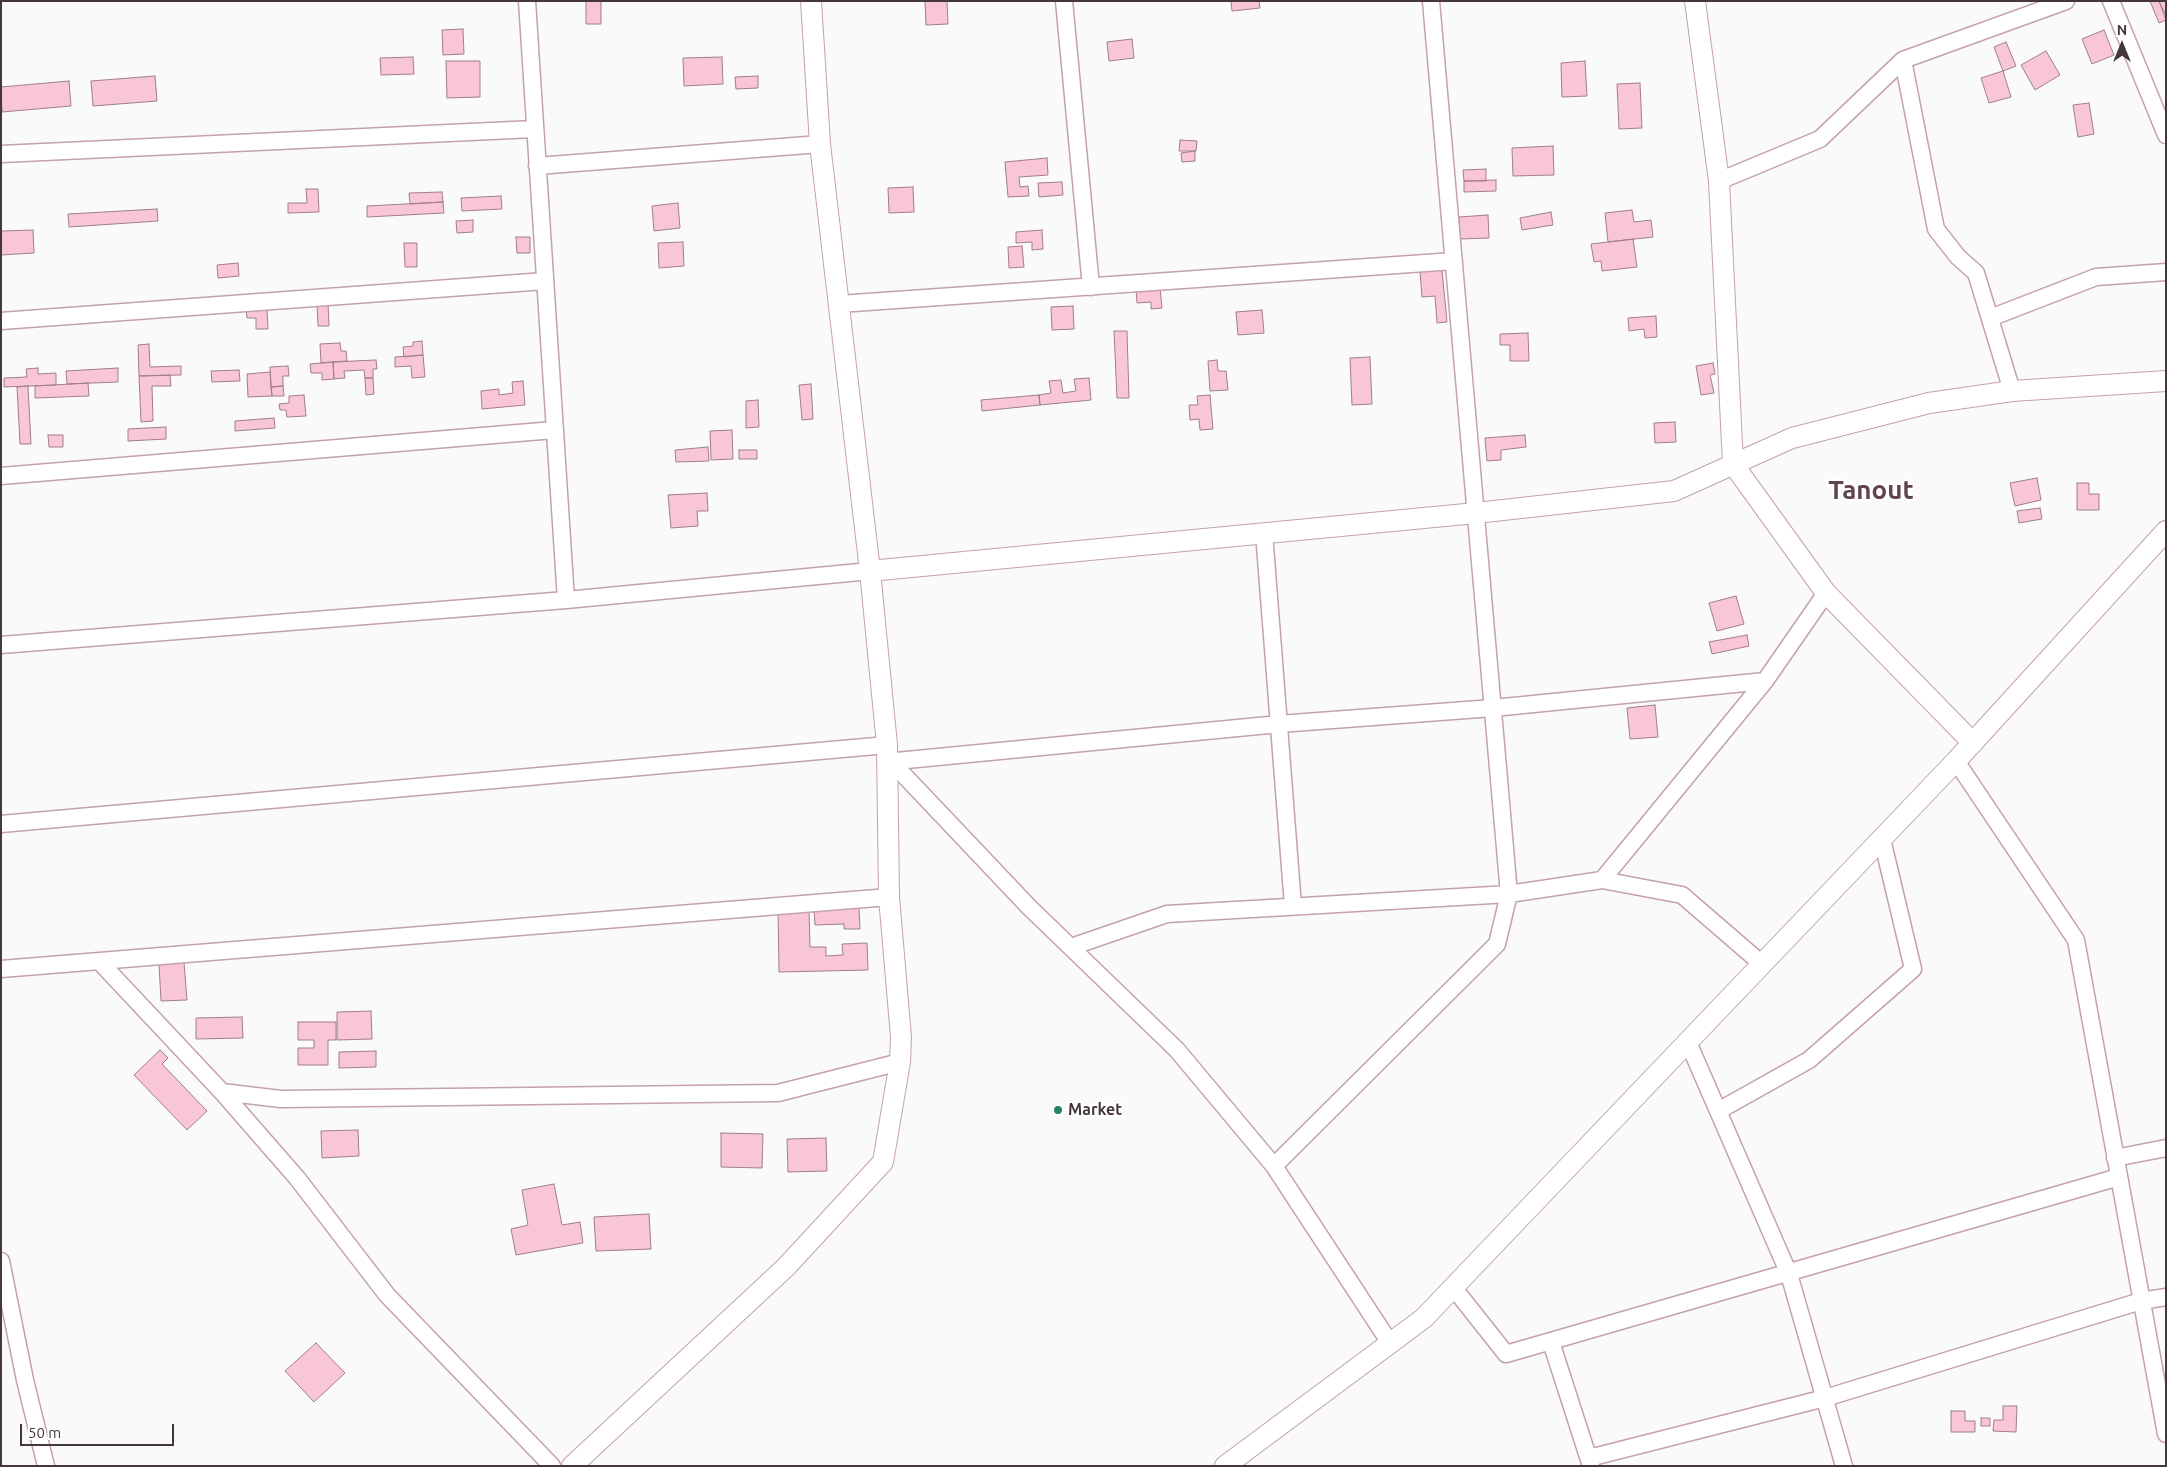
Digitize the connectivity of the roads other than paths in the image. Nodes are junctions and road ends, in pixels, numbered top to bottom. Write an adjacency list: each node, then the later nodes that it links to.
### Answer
1 (527, 1): 9 (street)
2 (811, 1): 11 (street)
3 (1064, 1): 18 (street)
4 (1431, 1): 15 (street)
5 (1695, 1): 14 (street)
6 (2066, 1): 8 (street)
7 (2111, 1): 10 (street)
8 (1903, 60): 14 (street); 20 (street)
9 (534, 129): 12 (street); 13 (street)
10 (2166, 135)
11 (820, 144): 13 (street); 19 (street)
12 (1, 154)
13 (537, 166): 17 (street)
14 (1719, 181): 25 (street)
15 (1454, 262): 18 (street); 27 (street)
16 (2166, 272): 20 (street)
17 (544, 281): 21 (street); 24 (street)
18 (1091, 287): 19 (street)
19 (838, 304): 30 (street)
20 (1990, 318): 23 (street)
21 (1, 321)
22 (2166, 381): 23 (street)
23 (2012, 391): 25 (street)
24 (554, 430): 26 (street); 32 (street)
25 (1733, 464): 27 (street); 31 (street)
26 (1, 476)
27 (1476, 513): 29 (street); 35 (street)
28 (2166, 531): 37 (street)
29 (1264, 533): 30 (street); 36 (street)
30 (870, 571): 32 (street); 38 (street)
31 (1826, 593): 34 (street); 37 (street)
32 (566, 600): 33 (street)
33 (1, 645)
34 (1765, 681): 35 (street); 42 (street)
35 (1493, 708): 36 (street); 43 (street)
36 (1279, 724): 38 (street); 45 (street)
37 (1973, 743): 39 (street)
38 (887, 753): 40 (street); 44 (street); 46 (street)
39 (1956, 761): 41 (street); 55 (street)
40 (1, 824)
41 (1882, 838): 48 (street); 53 (street)
42 (1602, 880): 43 (street); 48 (street)
43 (1509, 894): 45 (street); 56 (street)
44 (889, 897): 47 (street); 51 (street)
45 (1293, 906): 46 (street)
46 (1071, 948): 56 (street)
47 (99, 961): 49 (street); 52 (street)
48 (1762, 964): 50 (street)
49 (1, 969)
50 (1688, 1042): 53 (street); 60 (street)
51 (900, 1062): 52 (street); 70 (street)
52 (222, 1092): 69 (street)
53 (1718, 1112): 59 (street)
54 (2166, 1148): 55 (street)
55 (2115, 1158): 57 (street)
56 (1274, 1166): 64 (street)
57 (2119, 1177): 59 (street); 62 (street)
58 (1, 1261): 68 (street)
59 (1789, 1274): 63 (street); 65 (street)
60 (1453, 1287): 63 (street); 64 (street)
61 (2166, 1297): 62 (street)
62 (2141, 1300): 65 (street); 66 (street)
63 (1551, 1342): 67 (street)
64 (1390, 1343): 71 (street)
65 (1825, 1398): 67 (street); 72 (street)
66 (2166, 1434)
67 (1590, 1462)
68 (46, 1466)
69 (552, 1466)
70 (572, 1466)
71 (1225, 1466)
72 (1844, 1466)

